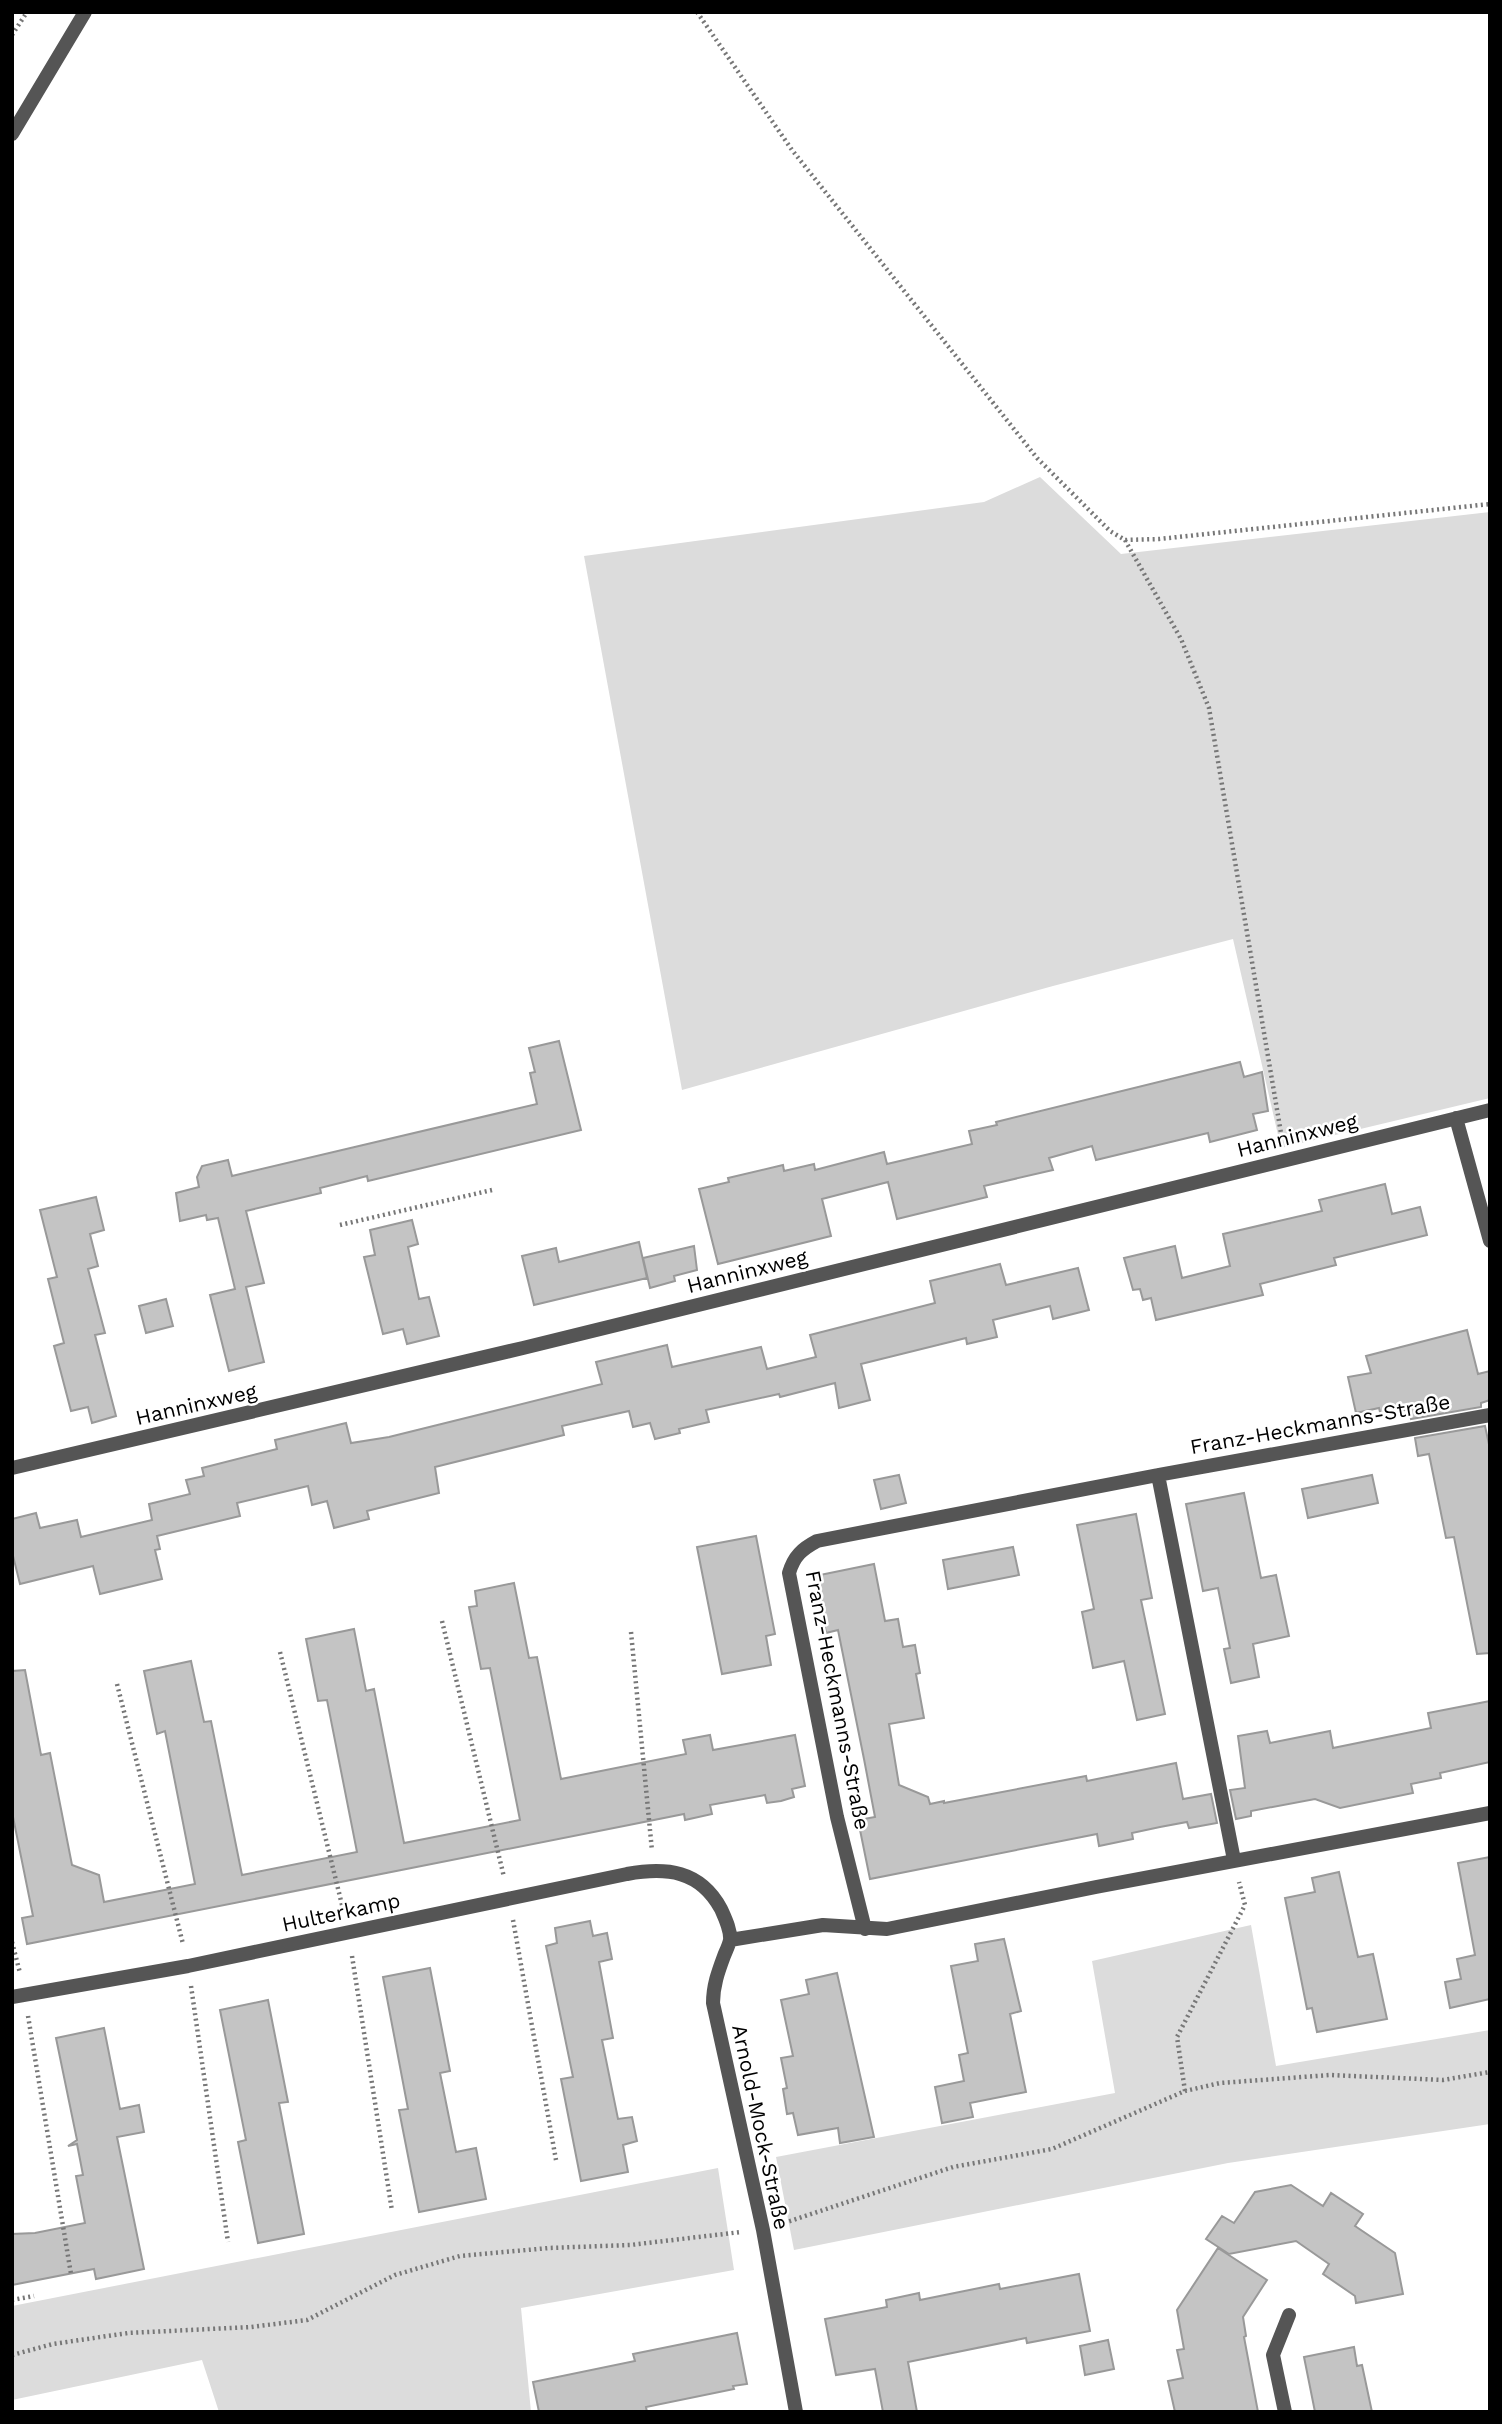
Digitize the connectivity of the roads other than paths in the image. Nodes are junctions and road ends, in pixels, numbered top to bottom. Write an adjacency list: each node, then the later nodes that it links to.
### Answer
1 (85, 12): 2 (street)
2 (12, 134)
3 (1490, 1110): 4 (street, Hanninxweg)
4 (1456, 1118): 5 (street); 7 (street, Hanninxweg)
5 (1490, 1241)
6 (1490, 1415): 8 (street, Franz-Heckmanns-Straße)
7 (12, 1468)
8 (1158, 1475): 10 (street); 11 (street, Franz-Heckmanns-Straße)
9 (1490, 1813): 10 (street)
10 (1234, 1860): 11 (street)
11 (865, 1929): 12 (street)
12 (730, 1940): 13 (street, Hulterkamp); 15 (street, Arnold-Mock-Straße)
13 (19, 1996)
14 (1289, 2315): 16 (street)
15 (796, 2412)
16 (1285, 2412)

